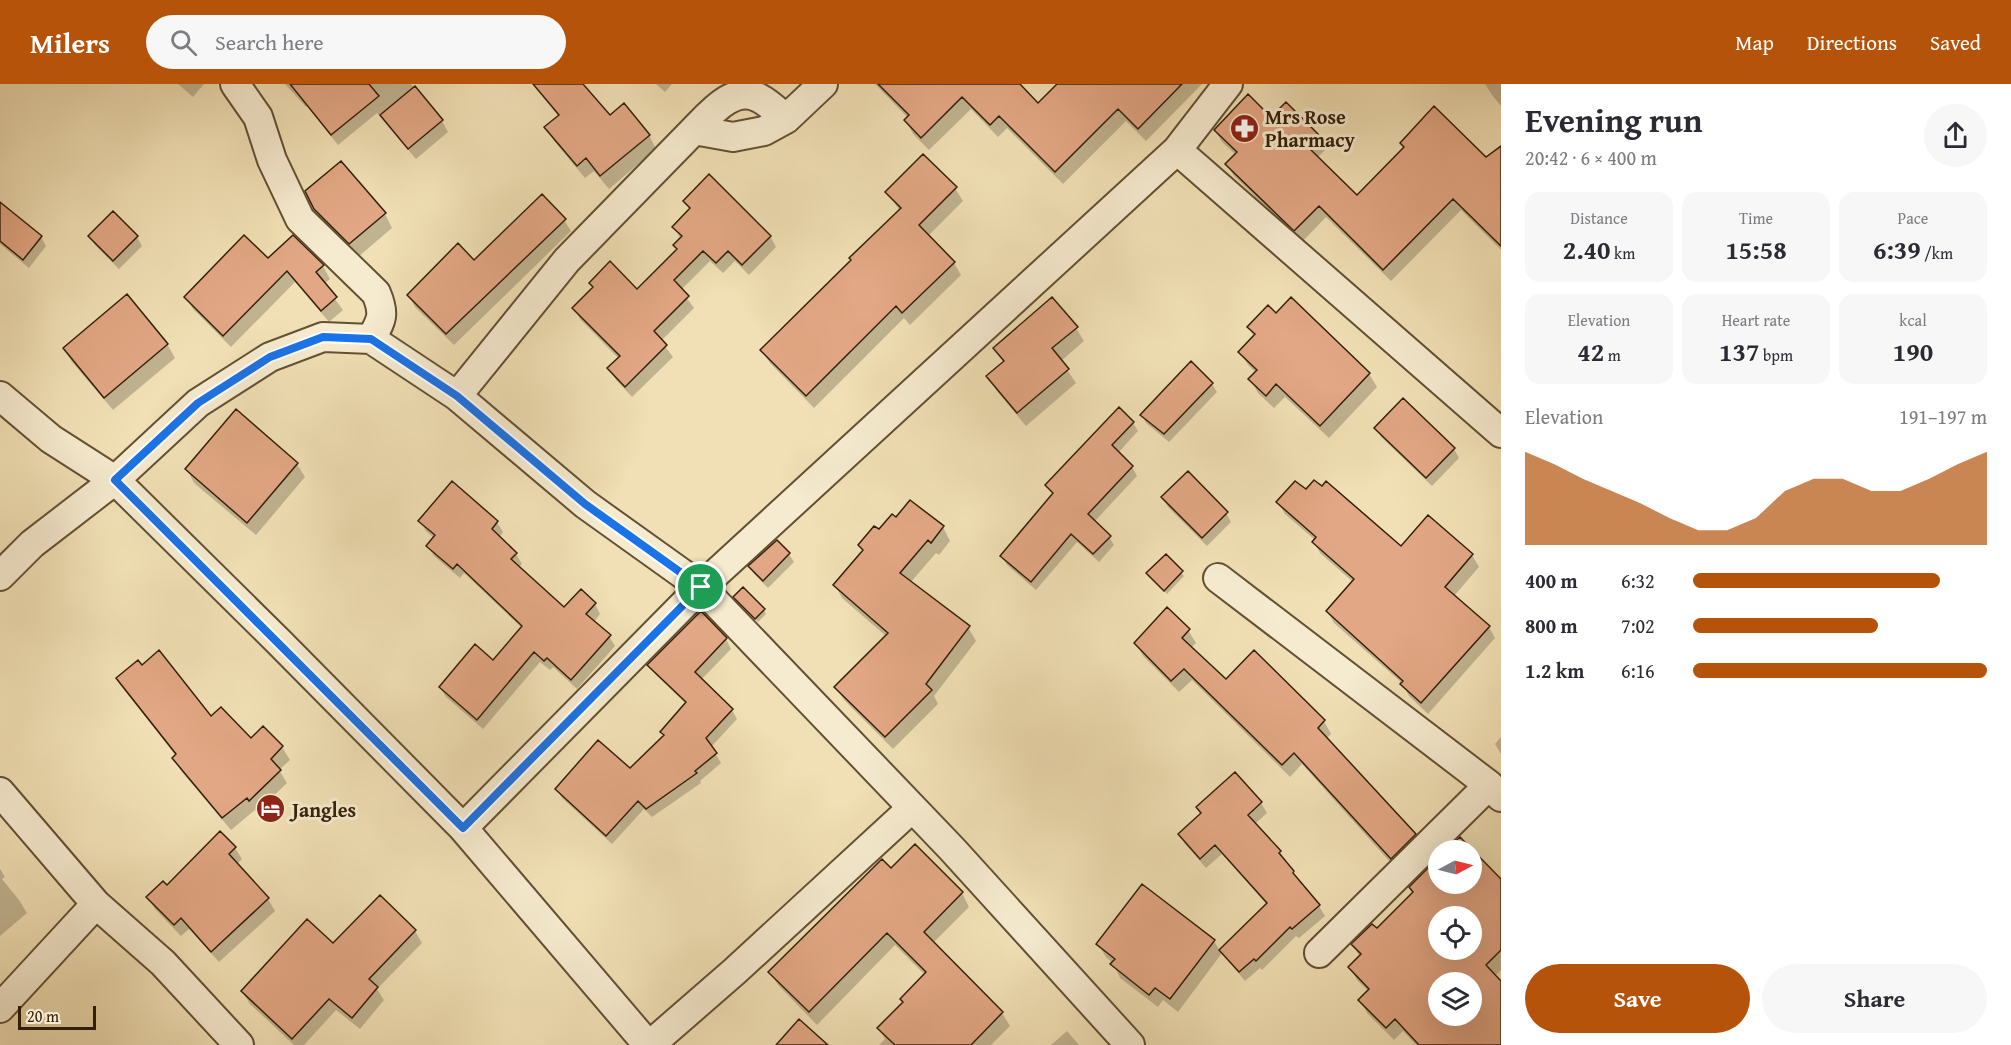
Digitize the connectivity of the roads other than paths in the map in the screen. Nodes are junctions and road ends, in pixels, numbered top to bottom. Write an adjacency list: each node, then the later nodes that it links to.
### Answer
1 (235, 84): 7 (street)
2 (823, 84): 4 (street)
3 (1228, 84): 6 (street)
4 (786, 119): 5 (street); 5 (street)
5 (694, 130): 9 (street)
6 (1177, 150): 10 (street); 14 (street)
7 (371, 339): 9 (street); 11 (street)
8 (0, 396): 11 (street)
9 (457, 396): 14 (street)
10 (1501, 433)
11 (115, 480): 12 (street); 18 (street)
12 (0, 576)
13 (1218, 578): 15 (street)
14 (701, 587): 17 (street); 18 (street)
15 (1495, 791): 20 (street)
16 (0, 792): 19 (street)
17 (911, 809): 23 (street); 24 (street)
18 (463, 828): 23 (street)
19 (96, 904): 21 (street); 22 (street)
20 (1319, 953)
21 (0, 1008)
22 (239, 1045)
23 (649, 1045)
24 (1130, 1045)

